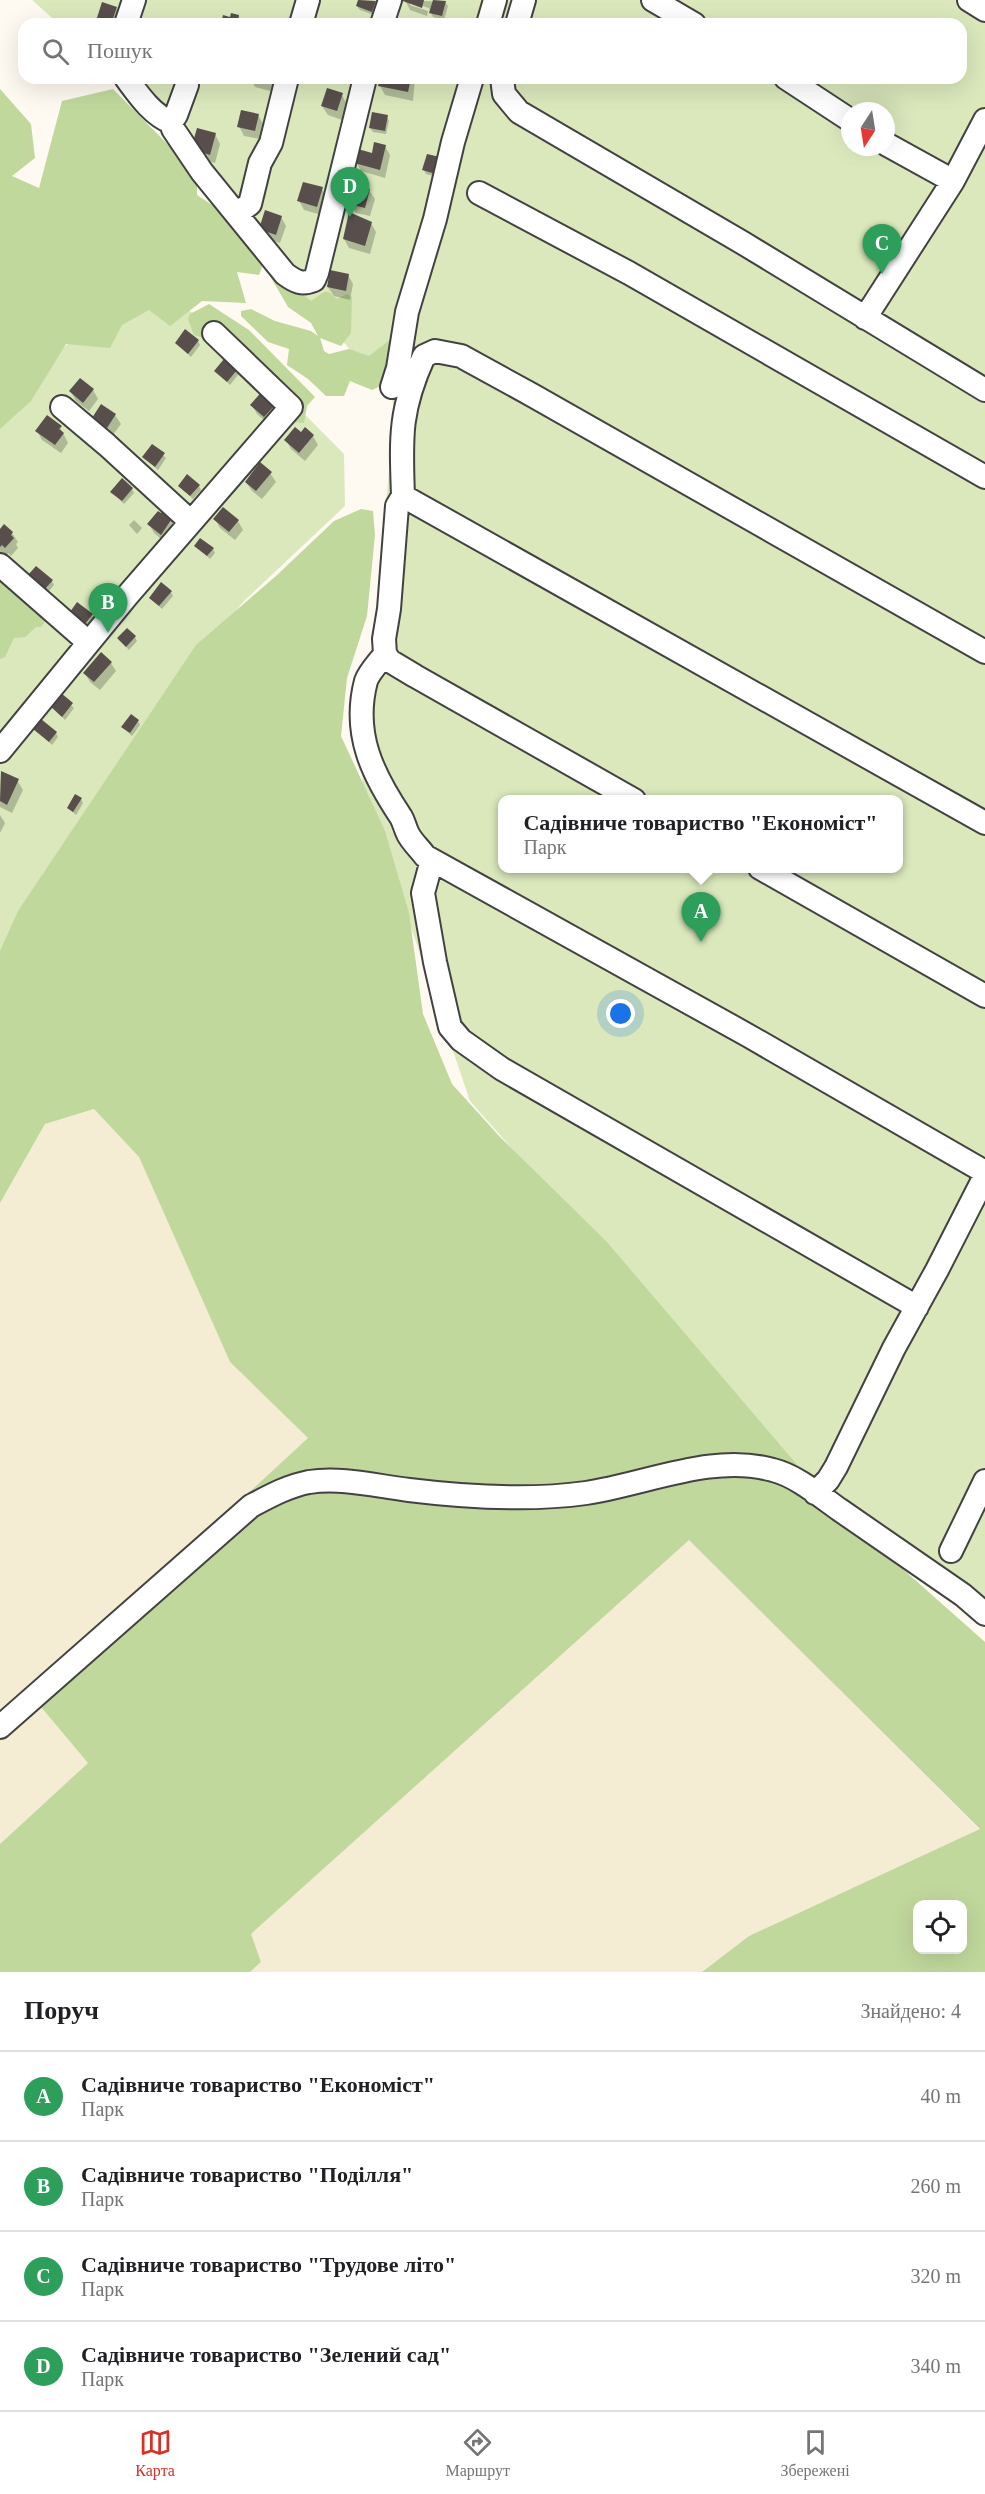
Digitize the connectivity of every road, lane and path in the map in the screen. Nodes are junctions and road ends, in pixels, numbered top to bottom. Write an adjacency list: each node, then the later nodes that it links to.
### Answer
1 (134, 0): 9 (street)
2 (308, 0): 10 (street)
3 (390, 0): 11 (street)
4 (495, 0): 12 (street)
5 (524, 0): 13 (street)
6 (653, 0): 14 (street)
7 (969, 0): 8 (street)
8 (985, 10)
9 (128, 18)
10 (303, 18)
11 (384, 18)
12 (490, 18)
13 (519, 18)
14 (684, 18)
15 (131, 84): 24 (street)
16 (285, 84): 28 (street)
17 (363, 84): 28 (street)
18 (470, 84): 31 (street)
19 (503, 84): 29 (street)
20 (795, 84): 22 (street)
21 (187, 85): 24 (street)
22 (841, 114)
23 (985, 120): 26 (street)
24 (171, 122): 28 (street)
25 (895, 149): 26 (street)
26 (953, 180): 29 (street)
27 (479, 193): 34 (street)
28 (237, 213)
29 (865, 318): 32 (street)
30 (214, 333): 36 (street)
31 (392, 387)
32 (985, 390)
33 (62, 407): 36 (street)
34 (985, 477)
35 (403, 496): 39 (street); 40 (street); 43 (street)
36 (191, 522): 38 (street)
37 (0, 566): 38 (street)
38 (88, 642): 41 (street)
39 (985, 652)
40 (385, 654): 42 (street); 44 (street)
41 (0, 751)
42 (625, 795)
43 (985, 823)
44 (432, 860): 47 (street); 48 (street)
45 (769, 873): 46 (street)
46 (985, 996)
47 (985, 1174): 48 (street)
48 (917, 1307): 50 (street)
49 (985, 1481): 51 (street)
50 (815, 1493): 52 (street); 53 (street)
51 (951, 1551)
52 (985, 1614)
53 (0, 1727)

